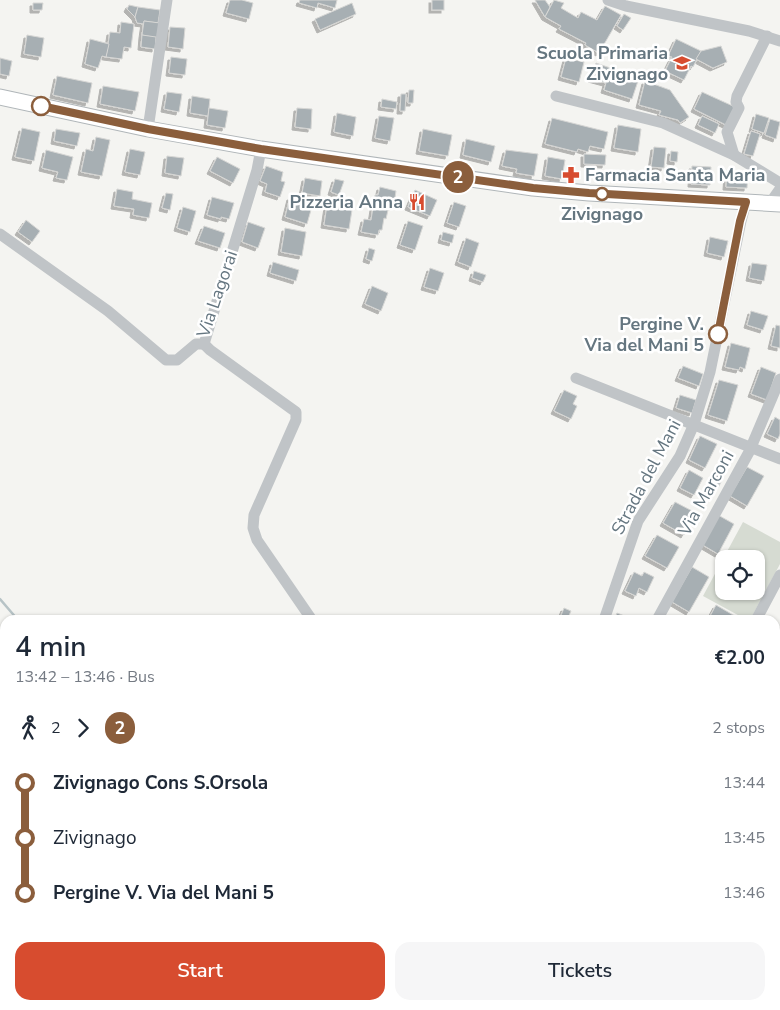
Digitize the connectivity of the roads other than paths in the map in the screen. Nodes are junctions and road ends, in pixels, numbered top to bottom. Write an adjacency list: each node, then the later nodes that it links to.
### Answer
1 (167, 0): 7 (street)
2 (608, 0): 3 (street)
3 (767, 36): 4 (street); 9 (street)
4 (780, 41)
5 (556, 96): 9 (street)
6 (0, 97): 7 (main road)
7 (148, 129): 8 (main road)
8 (261, 149): 12 (main road); 15 (street, Via Lagorai)
9 (734, 155): 10 (street)
10 (780, 183)
11 (780, 189): 13 (street)
12 (746, 202): 13 (main road); 18 (street, Strada del Mani)
13 (776, 204)
14 (0, 234): 15 (street, Via Lagorai)
15 (204, 344): 22 (street)
16 (576, 378): 18 (street)
17 (780, 379): 19 (street, Via Marconi)
18 (694, 424): 19 (street); 23 (street, Strada del Mani)
19 (751, 447): 20 (street); 24 (street, Via Marconi)
20 (780, 459)
21 (780, 575): 25 (street)
22 (309, 615)
23 (606, 615)
24 (656, 615)
25 (759, 615)

